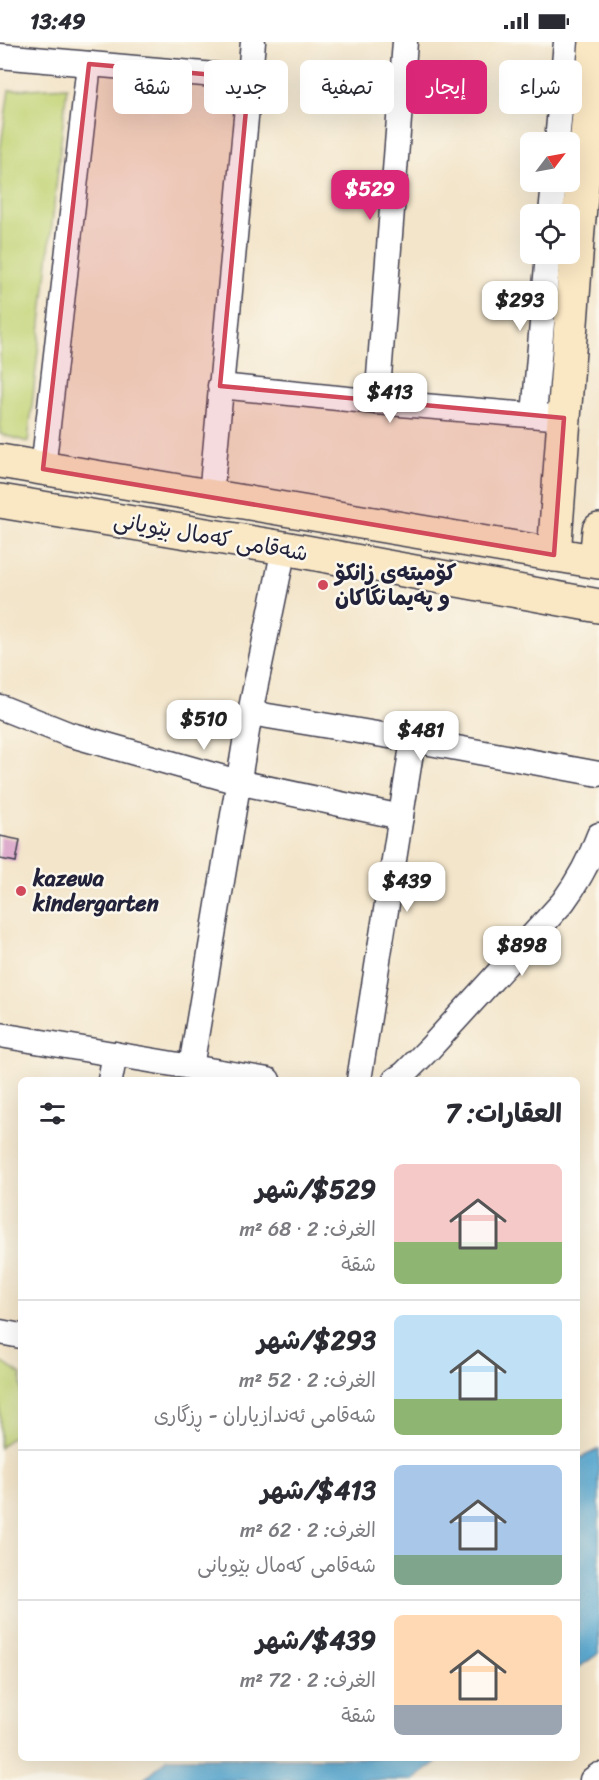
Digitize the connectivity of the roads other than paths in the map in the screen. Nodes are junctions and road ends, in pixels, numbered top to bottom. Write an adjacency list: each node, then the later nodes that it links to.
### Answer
1 (253, 42): 6 (street)
2 (405, 42): 13 (street)
3 (566, 42): 10 (street)
4 (596, 42): 14 (main road)
5 (0, 56): 7 (street)
6 (251, 60)
7 (89, 64): 8 (street); 15 (street)
8 (204, 74)
9 (246, 114): 12 (street)
10 (558, 132)
11 (548, 264): 14 (street)
12 (220, 386): 13 (street); 17 (street)
13 (377, 402): 14 (street)
14 (549, 416): 20 (main road)
15 (43, 469): 16 (main road, شەقامی کەمال بێویانی); 17 (main road, شەقامی کەمال بێویانی)
16 (2, 482): 18 (main road, شەقامی کەمال بێویانی)
17 (211, 496): 20 (main road, شەقامی کەمال بێویانی)
18 (284, 548): 21 (main road, شەقامی کەمال بێویانی); 23 (street)
19 (598, 551): 20 (main road, شەقامی کەمال بێویانی)
20 (554, 555)
21 (599, 606)
22 (0, 707): 26 (street)
23 (250, 713): 24 (street); 26 (street)
24 (413, 740): 25 (street); 27 (street)
25 (599, 774)
26 (238, 782): 27 (street); 31 (street)
27 (402, 817): 34 (street)
28 (599, 835): 35 (street)
29 (0, 1035): 30 (street)
30 (115, 1054): 31 (street); 32 (street)
31 (191, 1066): 33 (street)
32 (111, 1077)
33 (252, 1077)
34 (360, 1077)
35 (399, 1077)
36 (0, 1332): 37 (street)
37 (18, 1335)
38 (599, 1775): 39 (street)
39 (592, 1780)

